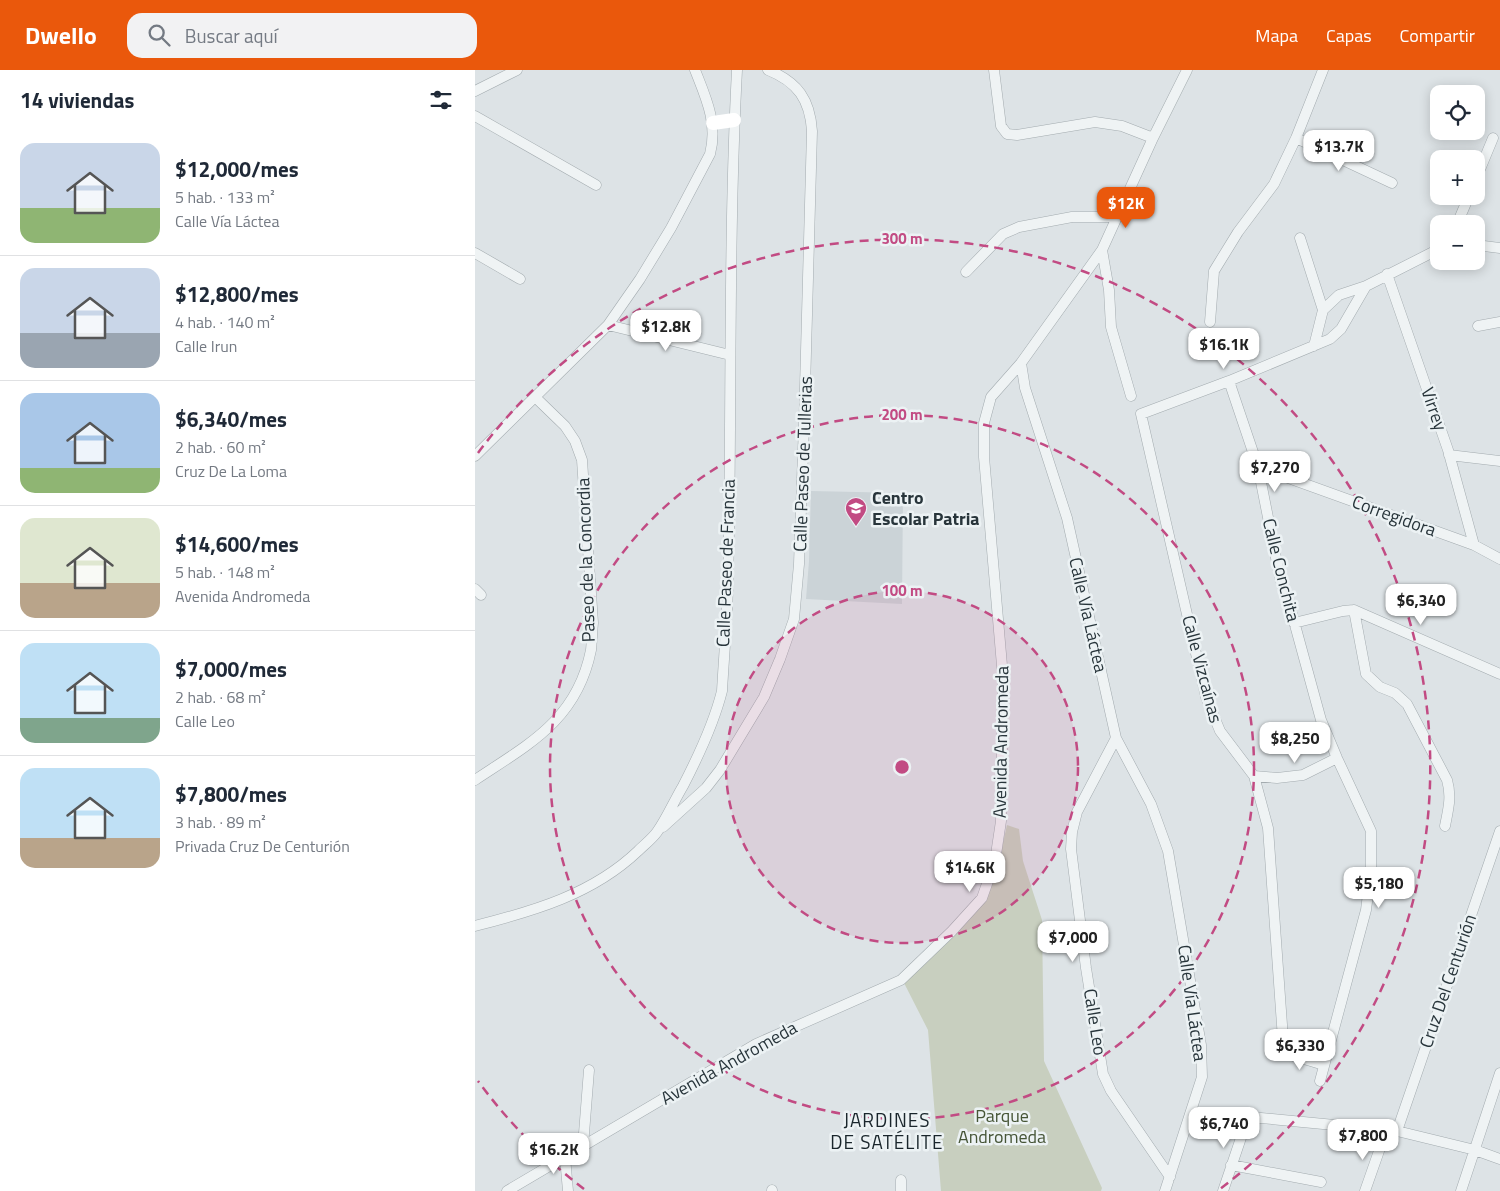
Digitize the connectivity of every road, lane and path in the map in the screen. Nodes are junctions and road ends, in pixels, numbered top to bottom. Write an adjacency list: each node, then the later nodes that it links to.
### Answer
1 (517, 70): 8 (street)
2 (695, 70): 11 (street)
3 (737, 70): 10 (street, Calle Paseo de Francia)
4 (768, 70): 55 (street, Calle Paseo de Tullerias)
5 (993, 70): 12 (street)
6 (1187, 70): 12 (street)
7 (1323, 70): 13 (street)
8 (475, 91)
9 (475, 116): 17 (street)
10 (734, 120): 11 (street); 35 (street, Calle Paseo de Francia)
11 (713, 123): 32 (street)
12 (1153, 138): 18 (street)
13 (1296, 138): 16 (street); 30 (street)
14 (1493, 138): 15 (street)
15 (1485, 157)
16 (1392, 183)
17 (597, 185)
18 (1118, 217): 22 (street); 25 (street)
19 (1300, 238): 29 (street)
20 (1485, 246): 21 (street)
21 (1500, 248)
22 (1102, 250): 36 (street); 39 (street)
23 (475, 253): 27 (street)
24 (1430, 253): 26 (street)
25 (966, 272)
26 (1387, 274): 28 (street); 40 (street, Virrey)
27 (520, 279)
28 (1366, 286): 29 (street); 34 (street)
29 (1323, 310): 34 (street)
30 (1210, 322)
31 (1500, 322): 33 (street)
32 (608, 325): 35 (street); 38 (street)
33 (1478, 326)
34 (1314, 346): 37 (street)
35 (730, 355): 55 (street, Calle Paseo de Francia)
36 (1021, 363): 49 (street, Calle Vía Láctea); 63 (street, Avenida Andromeda)
37 (1229, 381): 43 (street, Calle Conchita); 51 (street, Calle Vizcaínas)
38 (535, 396): 41 (street); 52 (street, Paseo de la Concordia)
39 (1131, 396)
40 (1449, 455): 42 (street); 44 (street, Virrey)
41 (475, 456)
42 (1500, 461)
43 (1258, 468): 44 (street, Corregidora); 47 (street, Calle Conchita)
44 (1475, 545): 45 (street, Corregidora)
45 (1500, 560)
46 (1354, 610): 47 (street); 48 (street); 53 (street)
47 (1294, 623): 50 (street, Calle Conchita)
48 (1500, 674)
49 (1116, 738): 68 (street, Calle Vía Láctea); 68 (street, Calle Leo)
50 (1337, 758): 51 (street); 57 (street, Calle Conchita)
51 (1254, 776): 57 (street, Calle Vizcaínas)
52 (475, 780)
53 (1445, 826)
54 (1500, 831): 62 (street, Cruz Del Centurión)
55 (657, 832): 56 (street, Calle Paseo de Francia)
56 (475, 926)
57 (1324, 1065): 60 (street, Calle Conchita)
58 (589, 1070): 63 (street)
59 (1500, 1073): 64 (street)
60 (1319, 1080)
61 (1382, 1129): 62 (street); 67 (street); 76 (street)
62 (1397, 1131): 64 (street)
63 (583, 1146): 65 (street, Avenida Andromeda)
64 (1475, 1150): 66 (street); 77 (street)
65 (565, 1157): 71 (street, Avenida Andromeda); 72 (street)
66 (1500, 1159)
67 (1231, 1165): 70 (street); 75 (street)
68 (1170, 1177): 74 (street, Calle Vía Láctea)
69 (901, 1180): 73 (street)
70 (1321, 1182)
71 (507, 1191)
72 (568, 1191)
73 (901, 1191)
74 (1165, 1191)
75 (1223, 1191)
76 (1365, 1191)
77 (1461, 1191)

